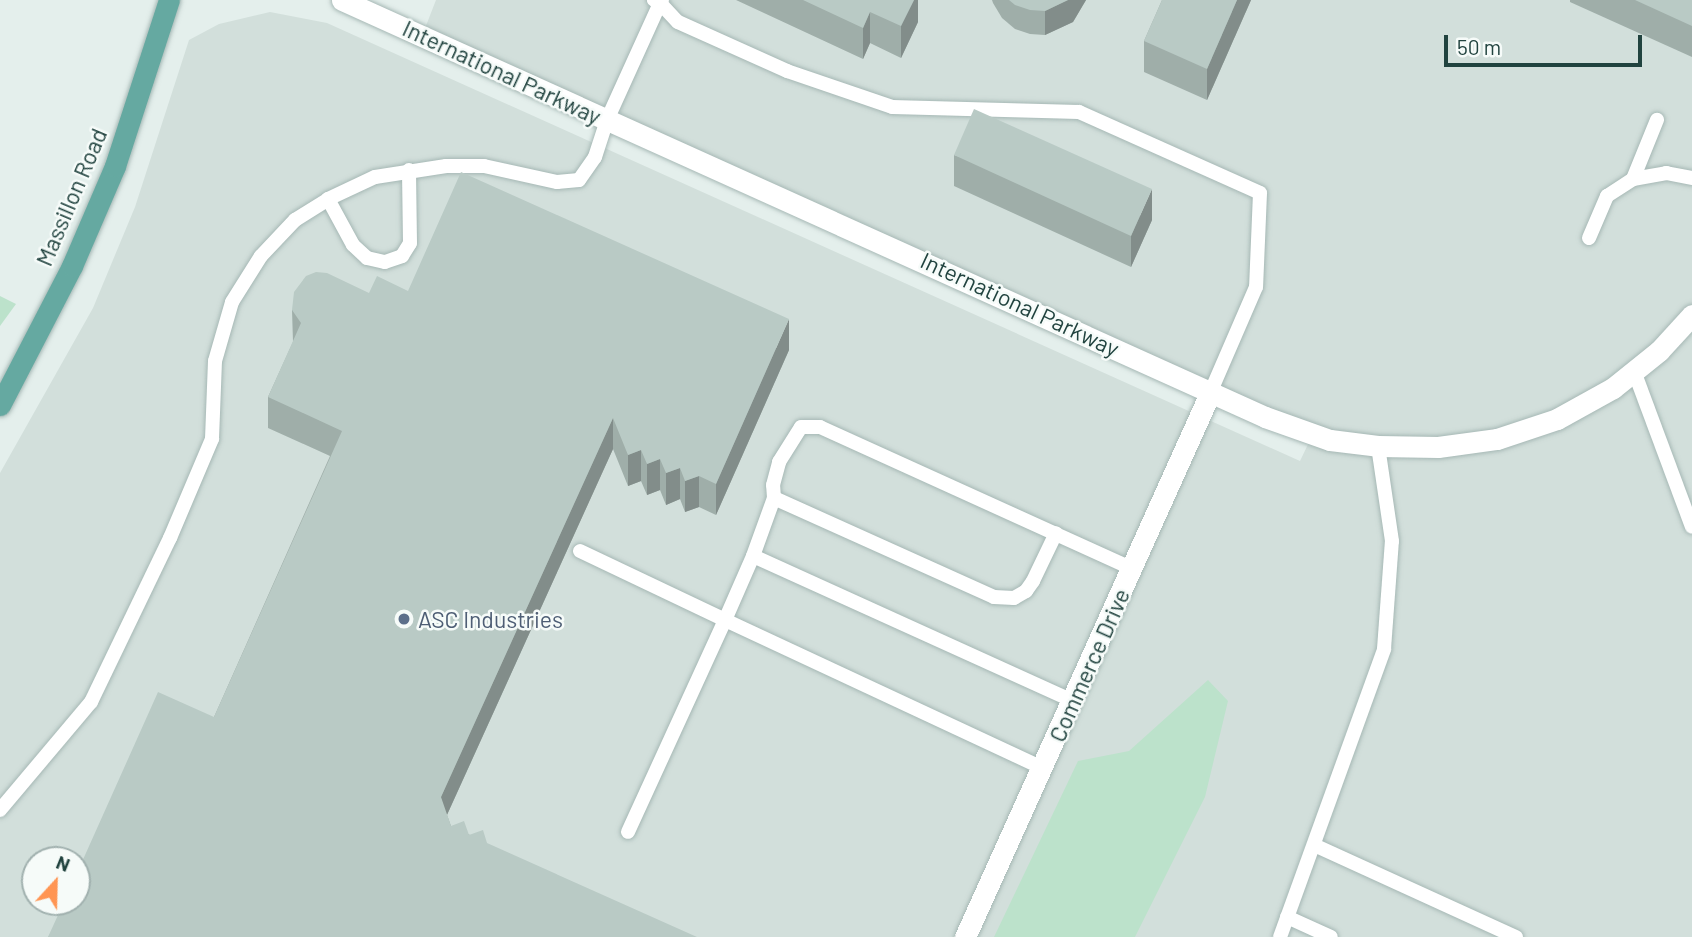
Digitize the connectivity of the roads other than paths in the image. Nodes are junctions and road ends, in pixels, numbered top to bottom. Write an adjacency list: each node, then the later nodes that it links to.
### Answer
1 (169, 0): 14 (main road, Massillon Road)
2 (342, 0): 4 (street, International Parkway)
3 (659, 1): 4 (lane); 13 (lane)
4 (607, 120): 6 (lane); 13 (street, International Parkway)
5 (1657, 120): 8 (lane)
6 (409, 170): 9 (lane); 9 (lane)
7 (1692, 178): 8 (lane)
8 (1633, 179): 10 (lane)
9 (328, 199): 25 (lane)
10 (1589, 238)
11 (1692, 315): 12 (street, International Parkway)
12 (1634, 371): 15 (street, International Parkway); 17 (lane)
13 (1210, 391): 15 (street, International Parkway); 21 (street, Commerce Drive)
14 (0, 405)
15 (1378, 446): 27 (lane)
16 (774, 498): 18 (lane); 18 (lane); 20 (lane)
17 (1692, 527)
18 (1056, 534): 21 (lane)
19 (580, 551): 22 (lane)
20 (753, 556): 22 (lane); 23 (lane)
21 (1133, 569): 23 (street, Commerce Drive)
22 (725, 620): 24 (lane); 26 (lane)
23 (1073, 701): 24 (street, Commerce Drive)
24 (1042, 768): 29 (street, Commerce Drive)
25 (0, 810)
26 (628, 832)
27 (1314, 845): 28 (lane); 32 (lane)
28 (1287, 918): 30 (lane); 31 (lane)
29 (965, 937)
30 (1280, 937)
31 (1331, 937)
32 (1517, 937)

